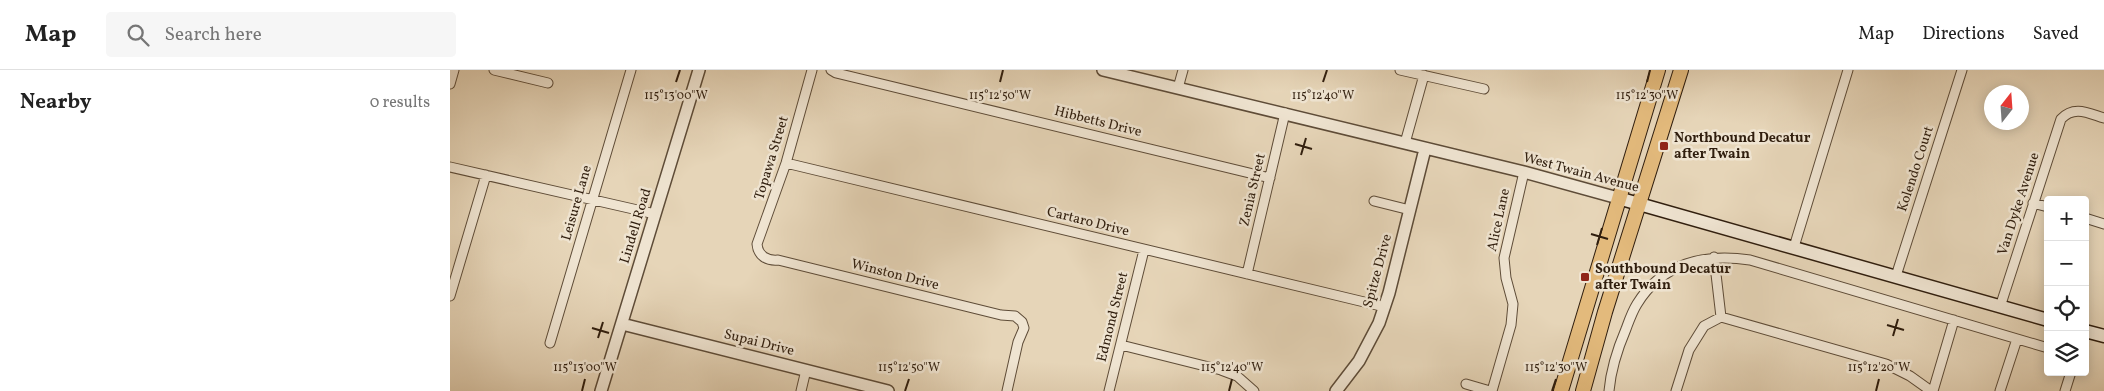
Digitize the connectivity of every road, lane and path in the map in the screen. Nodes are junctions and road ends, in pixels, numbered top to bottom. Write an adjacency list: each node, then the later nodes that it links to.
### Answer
1 (454, 70): 17 (street)
2 (494, 70): 16 (street)
3 (631, 70): 31 (street, Leisure Lane)
4 (699, 70): 37 (street, Lindell Road)
5 (812, 70): 25 (street, Topawa Street)
6 (831, 70): 29 (street, Hibbetts Drive)
7 (1103, 70): 18 (street, West Twain Avenue)
8 (1184, 70): 18 (street)
9 (1400, 70): 15 (street)
10 (1658, 70): 30 (main road)
11 (1672, 70): 20 (main road)
12 (1681, 70): 20 (main road)
13 (1848, 70): 40 (street)
14 (1962, 70): 45 (street, Kolendo Court)
15 (1424, 75): 19 (street); 23 (street)
16 (548, 83)
17 (450, 84)
18 (1178, 88): 21 (street, West Twain Avenue)
19 (1484, 89)
20 (1673, 97): 34 (main road)
21 (1285, 114): 23 (street, West Twain Avenue); 29 (street, Zenia Street)
22 (2104, 118): 33 (street, Van Dyke Avenue)
23 (1405, 143): 24 (street, West Twain Avenue)
24 (1425, 149): 27 (street, West Twain Avenue); 36 (street, Spitze Drive)
25 (786, 162): 41 (street, Cartaro Drive); 42 (street, Topawa Street)
26 (450, 167): 28 (street)
27 (1524, 172): 30 (street, West Twain Avenue); 70 (street, Alice Lane)
28 (486, 176): 31 (street); 46 (street)
29 (1270, 178): 44 (street, Zenia Street)
30 (1618, 198): 34 (main road, West Twain Avenue); 61 (main road)
31 (592, 200): 37 (street); 56 (street, Leisure Lane)
32 (1374, 201): 36 (street)
33 (2033, 203): 35 (street); 48 (street, Van Dyke Avenue)
34 (1639, 204): 40 (main road, West Twain Avenue); 73 (main road)
35 (2044, 206)
36 (1410, 210): 47 (street, Spitze Drive)
37 (655, 214): 52 (street, Lindell Road)
38 (2089, 219): 39 (street)
39 (2104, 224)
40 (1794, 247): 45 (main road, West Twain Avenue)
41 (1144, 250): 44 (street, Cartaro Drive); 57 (street, Edmond Street)
42 (760, 253): 66 (street, Winston Drive)
43 (1714, 257): 49 (street); 51 (street); 74 (street)
44 (1247, 274): 47 (street, Cartaro Drive)
45 (1896, 276): 48 (main road, West Twain Avenue)
46 (450, 296)
47 (1385, 306): 69 (street, Spitze Drive)
48 (2000, 306): 50 (main road, West Twain Avenue)
49 (1721, 317): 75 (street); 76 (street)
50 (2044, 319)
51 (1954, 320): 55 (street); 76 (street)
52 (622, 324): 59 (street, Supai Drive); 63 (street, Lindell Road)
53 (2089, 332): 54 (main road)
54 (2104, 336)
55 (2017, 339): 58 (street); 77 (street)
56 (550, 344)
57 (1121, 346): 67 (street, Edmond Street); 68 (street)
58 (2044, 347)
59 (806, 370): 64 (street); 65 (street, Supai Drive)
60 (2070, 376): 78 (street)
61 (1565, 377): 71 (main road); 72 (main road)
62 (1466, 384): 70 (street)
63 (601, 391)
64 (801, 391)
65 (888, 391)
66 (1007, 391)
67 (1109, 391)
68 (1254, 391)
69 (1336, 391)
70 (1491, 391)
71 (1561, 391)
72 (1570, 391)
73 (1583, 391)
74 (1609, 391)
75 (1676, 391)
76 (1932, 391)
77 (2000, 391)
78 (2065, 391)

